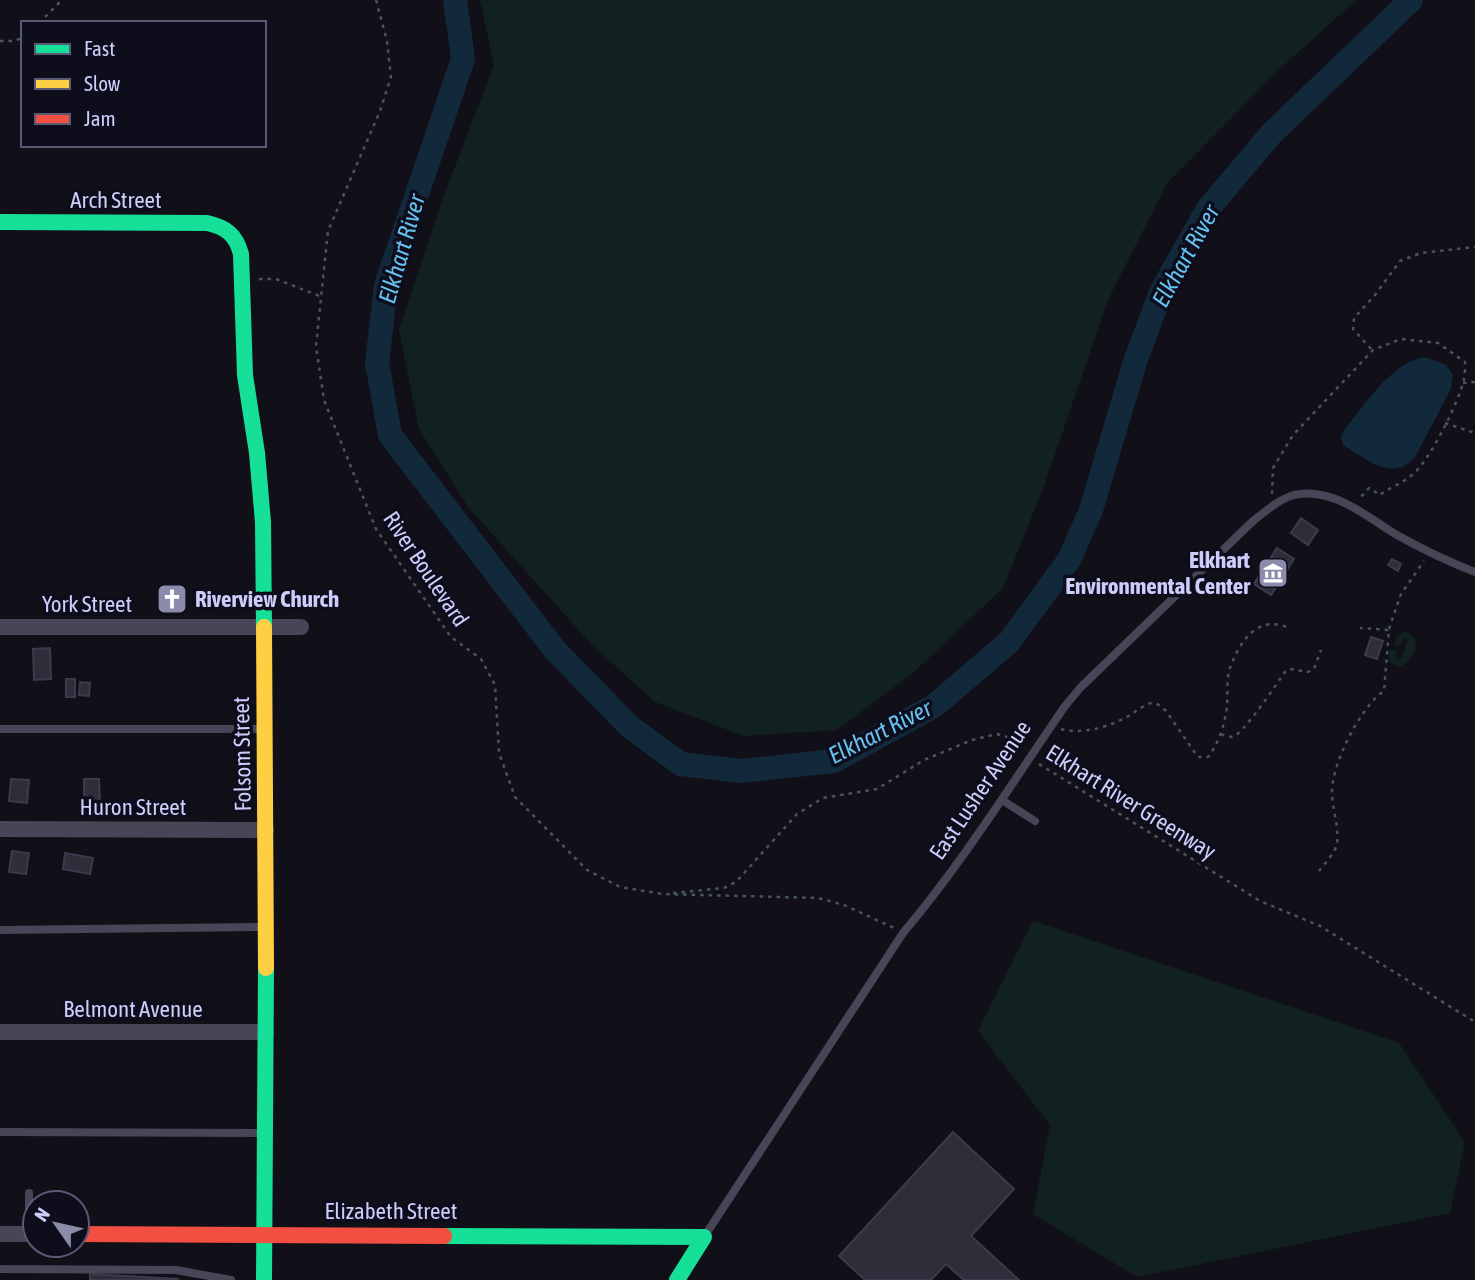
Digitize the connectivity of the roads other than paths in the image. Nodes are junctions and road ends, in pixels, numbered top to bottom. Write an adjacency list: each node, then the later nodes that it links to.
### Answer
1 (0, 222): 2 (street, Arch Street)
2 (231, 231): 5 (street, Folsom Street)
3 (1475, 572): 9 (lane, East Lusher Avenue)
4 (0, 627): 5 (street, York Street)
5 (263, 627): 6 (street, York Street); 8 (street, Folsom Street)
6 (301, 627)
7 (0, 729): 8 (lane)
8 (265, 729): 12 (street, Folsom Street)
9 (1002, 800): 10 (lane); 23 (lane, East Lusher Avenue)
10 (1035, 821)
11 (0, 829): 12 (street, Huron Street)
12 (266, 830): 13 (street, Folsom Street)
13 (267, 927): 14 (lane); 16 (street, Folsom Street)
14 (0, 929)
15 (0, 1032): 16 (street, Belmont Avenue)
16 (266, 1032): 18 (street, Folsom Street)
17 (0, 1132): 18 (lane)
18 (266, 1133): 19 (street, Folsom Street)
19 (264, 1233): 22 (street, Elizabeth Street); 23 (street, Elizabeth Street); 26 (street, Folsom Street)
20 (0, 1234): 21 (street)
21 (21, 1234)
22 (91, 1234)
23 (704, 1237): 27 (street, East Lusher Avenue)
24 (0, 1269): 25 (lane)
25 (231, 1280)
26 (264, 1280)
27 (677, 1280)

